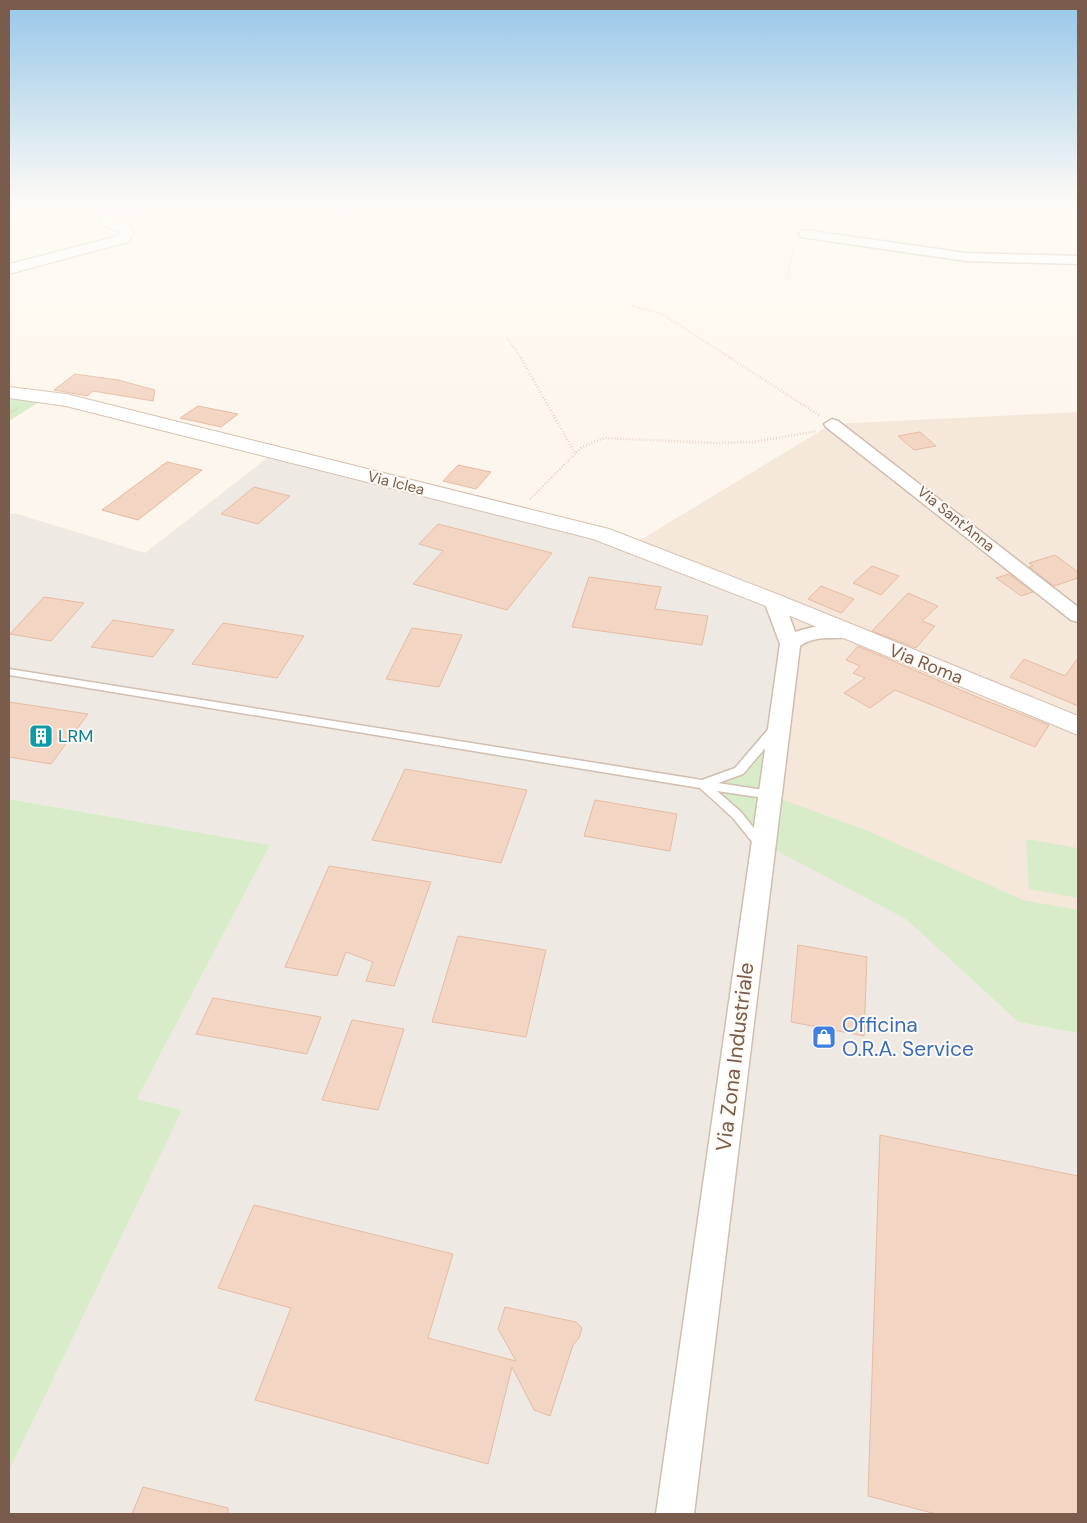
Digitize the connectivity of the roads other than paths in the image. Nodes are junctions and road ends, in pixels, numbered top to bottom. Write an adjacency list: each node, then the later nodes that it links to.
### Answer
1 (9, 393): 3 (street, Via Iclea)
2 (834, 426): 4 (street, Via Sant'Anna)
3 (774, 601): 5 (street, Via Roma)
4 (1078, 616)
5 (803, 628): 7 (street, Via Zona Industriale); 8 (street, Via Roma)
6 (9, 672): 9 (lane)
7 (779, 724): 9 (lane); 10 (street, Via Zona Industriale)
8 (1078, 726)
9 (703, 784): 10 (lane); 11 (lane)
10 (770, 795): 11 (street, Via Zona Industriale)
11 (763, 847): 12 (street, Via Zona Industriale)
12 (675, 1514)

